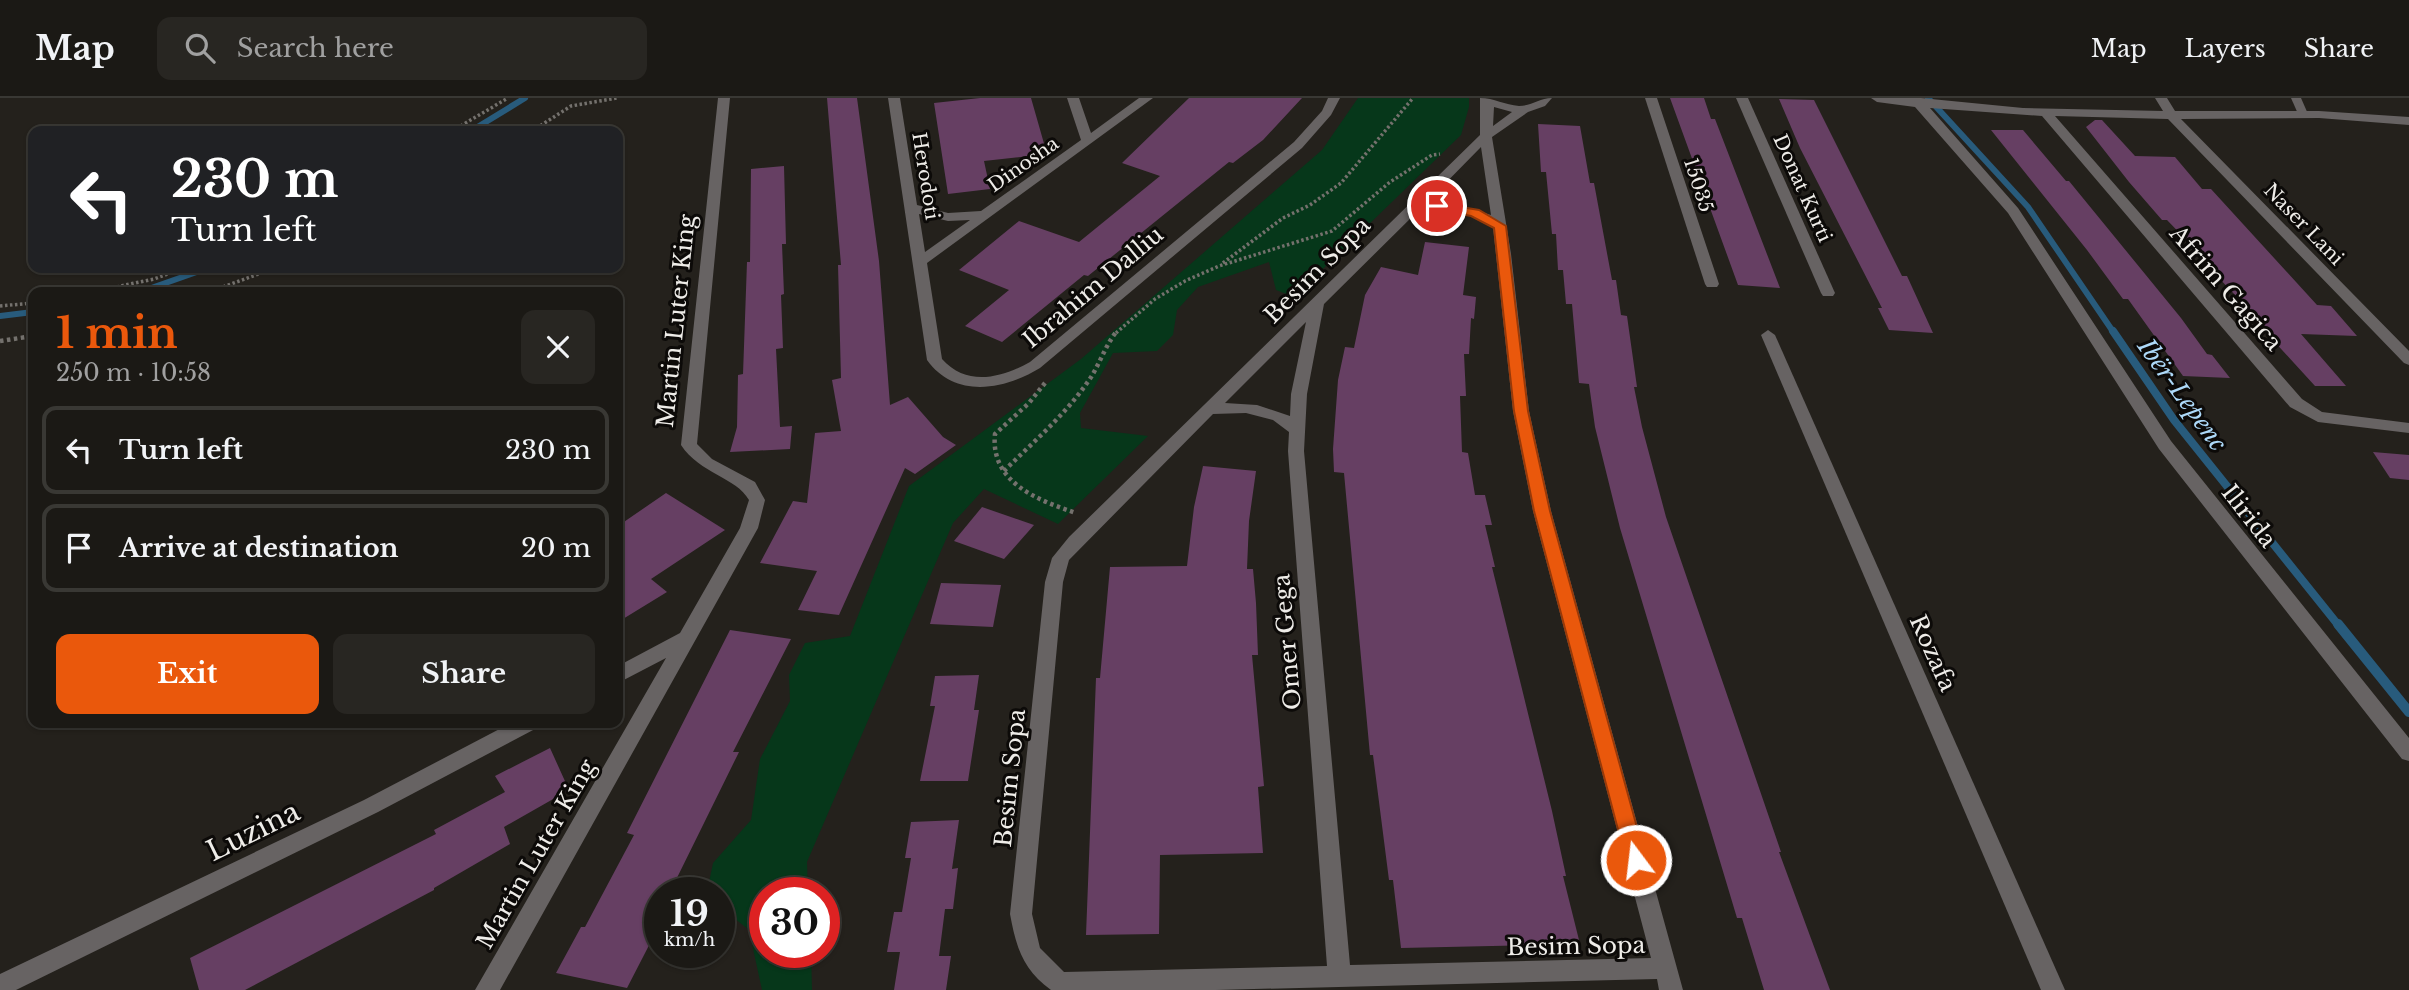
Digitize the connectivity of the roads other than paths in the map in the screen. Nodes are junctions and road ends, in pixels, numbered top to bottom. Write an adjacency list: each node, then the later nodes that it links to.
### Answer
1 (723, 98): 36 (street, Martin Luter King)
2 (894, 98): 24 (street, Herodoti)
3 (1073, 98): 21 (street)
4 (1147, 98): 21 (street, Dinosha)
5 (1334, 98): 27 (street, Ibrahim Dalliu)
6 (1546, 98): 15 (street, Besim Sopa)
7 (1651, 98): 28 (street, 15035)
8 (1742, 98): 29 (street, Donat Kurti)
9 (1877, 98): 14 (street)
10 (2015, 98): 16 (street)
11 (2161, 98): 19 (street, Naser Lani)
12 (2296, 98): 18 (lane)
13 (1487, 99): 15 (street, Besim Sopa); 22 (street, Besim Sopa)
14 (1917, 101): 16 (street); 39 (street, Ilirida)
15 (1525, 109): 22 (street, Besim Sopa)
16 (2020, 111): 17 (street)
17 (2045, 112): 19 (street); 34 (street, Afrim Gagica)
18 (2303, 114): 19 (street); 20 (street)
19 (2171, 115): 32 (street, Naser Lani)
20 (2409, 121)
21 (1088, 142): 25 (street, Dinosha)
22 (1479, 143): 23 (street, Besim Sopa); 26 (street, Besim Sopa)
23 (1416, 206): 26 (street); 30 (street, Besim Sopa)
24 (912, 208): 25 (street); 27 (street, Herodoti)
25 (990, 211): 27 (street, Dinosha)
26 (1500, 226): 40 (street, Besim Sopa)
27 (921, 261)
28 (1712, 284)
29 (1828, 293)
30 (1317, 305): 33 (street, Besim Sopa); 35 (street, Omer Gega)
31 (1768, 335): 45 (street, Rozafa)
32 (2409, 360)
33 (1211, 409): 35 (street); 41 (street, Besim Sopa)
34 (2409, 428)
35 (1297, 430): 41 (street, Omer Gega)
36 (687, 638): 37 (street); 43 (street, Martin Luter King)
37 (623, 672)
38 (519, 728): 42 (street, Luzina)
39 (2409, 753)
40 (1665, 968): 41 (street, Besim Sopa); 44 (street, Besim Sopa)
41 (1339, 976)
42 (0, 986)
43 (487, 990)
44 (1671, 990)
45 (2053, 990)

